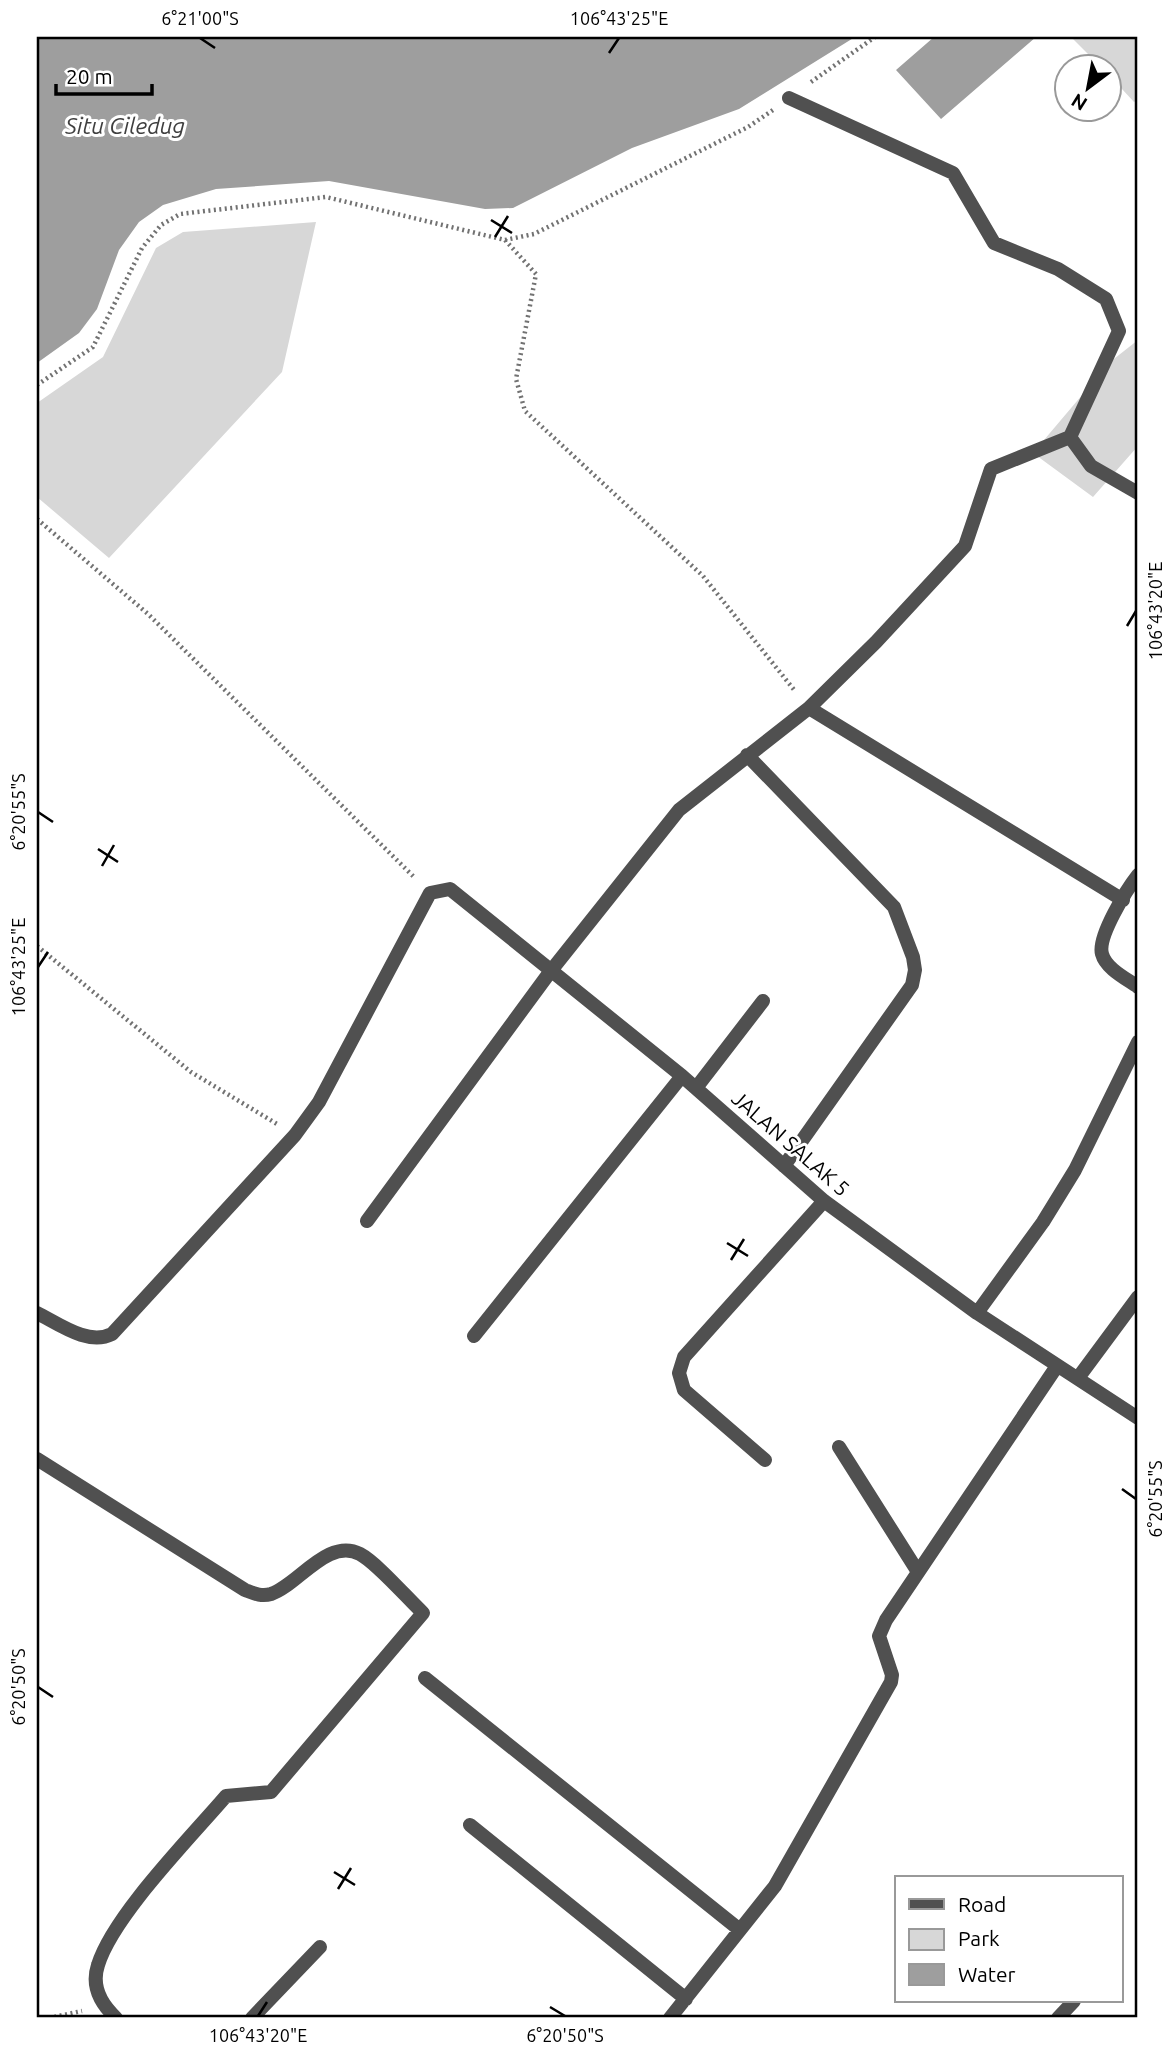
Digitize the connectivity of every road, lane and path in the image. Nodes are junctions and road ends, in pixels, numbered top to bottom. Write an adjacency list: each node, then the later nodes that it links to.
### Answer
1 (875, 37): 2 (path)
2 (789, 98): 3 (path); 5 (street)
3 (505, 240): 4 (path); 8 (path)
4 (37, 385)
5 (1070, 437): 6 (street); 8 (street)
6 (1138, 493)
7 (37, 519): 11 (path)
8 (809, 708): 9 (street); 12 (street)
9 (747, 755): 14 (street); 21 (street)
10 (1138, 875): 12 (street)
11 (430, 893): 14 (street, JALAN SALAK 5); 20 (street)
12 (1123, 900): 15 (street)
13 (37, 946): 20 (path)
14 (550, 972): 18 (street, JALAN SALAK 5); 23 (street)
15 (1138, 987)
16 (763, 1002): 19 (street)
17 (1138, 1042): 26 (street)
18 (682, 1076): 19 (street, JALAN SALAK 5); 27 (street)
19 (696, 1088): 21 (street, JALAN SALAK 5)
20 (295, 1135): 25 (street)
21 (784, 1166): 22 (street, JALAN SALAK 5)
22 (824, 1201): 26 (street, JALAN SALAK 5); 33 (street)
23 (367, 1221)
24 (1138, 1297): 29 (street)
25 (37, 1313)
26 (977, 1314): 28 (street, JALAN SALAK 5)
27 (474, 1336)
28 (1057, 1366): 29 (street, JALAN SALAK 5); 34 (street)
29 (1078, 1378): 30 (street, JALAN SALAK 5)
30 (1138, 1418)
31 (839, 1447): 34 (street)
32 (37, 1459): 41 (street)
33 (765, 1460)
34 (918, 1572): 37 (street)
35 (425, 1678): 37 (street)
36 (470, 1825): 39 (street)
37 (740, 1930): 39 (street)
38 (320, 1947): 44 (street)
39 (686, 1999): 45 (street)
40 (1073, 2002): 46 (street)
41 (104, 2007): 42 (path); 43 (street)
42 (49, 2018)
43 (116, 2018)
44 (252, 2018)
45 (670, 2018)
46 (1058, 2018)

